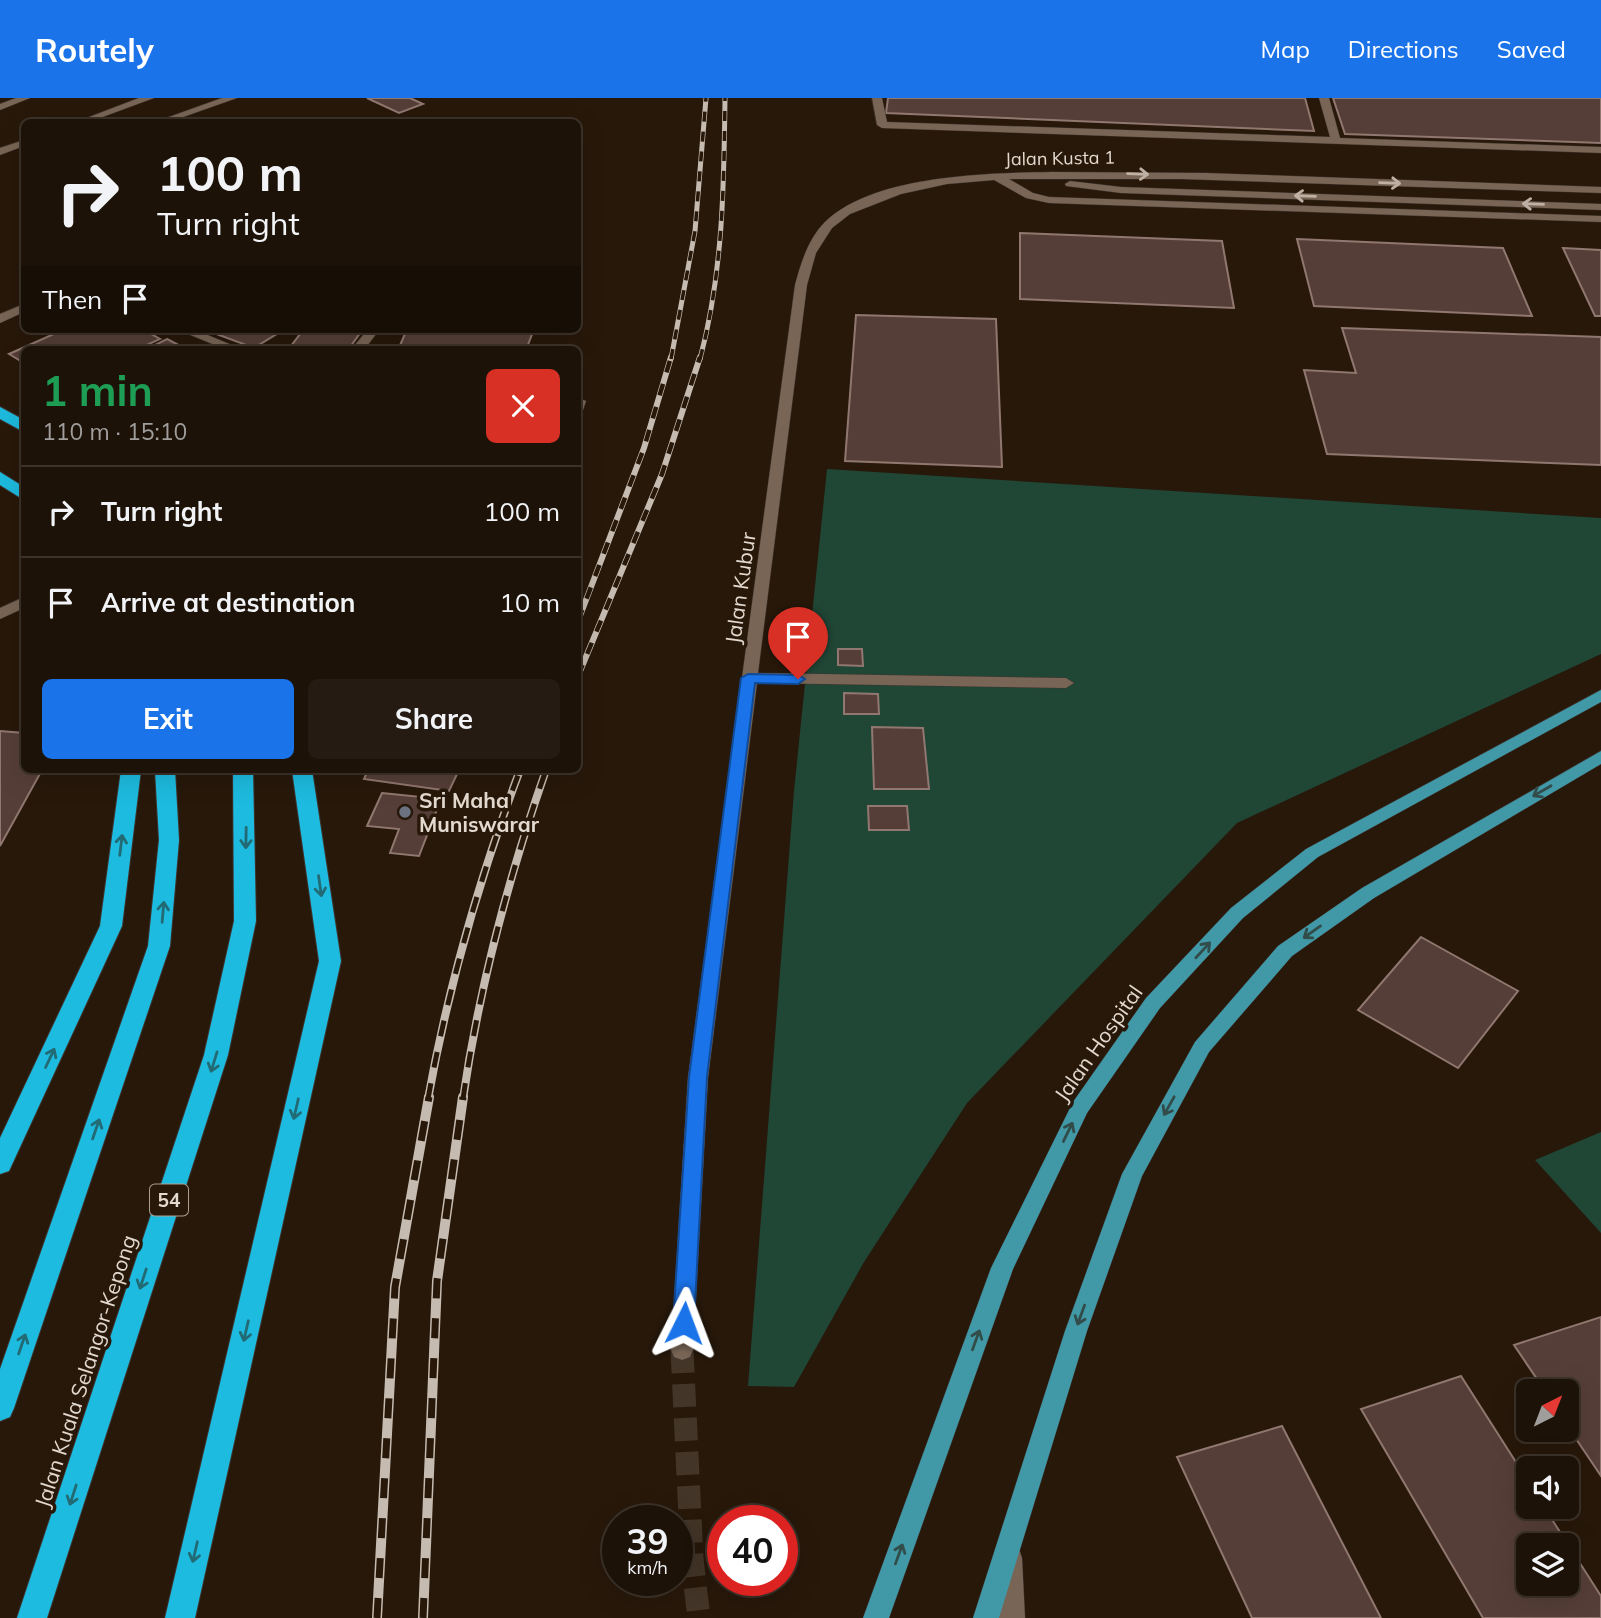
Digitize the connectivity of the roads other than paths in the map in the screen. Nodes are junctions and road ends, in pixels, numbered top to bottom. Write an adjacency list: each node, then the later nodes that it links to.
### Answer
1 (24, 98): 6 (street)
2 (149, 98): 8 (street)
3 (232, 98): 9 (street)
4 (877, 98): 10 (street)
5 (1324, 98): 10 (street)
6 (9, 100): 7 (street)
7 (0, 107)
8 (90, 119)
9 (169, 119)
10 (1336, 141): 12 (street)
11 (21, 144): 13 (street)
12 (1601, 150)
13 (0, 152)
14 (996, 177): 15 (street, Jalan Kusta 1, one-way to 15); 16 (street, Jalan Kusta 1, one-way to 14); 17 (street); 28 (street, Jalan Kubur)
15 (1601, 190)
16 (1601, 207)
17 (1601, 219)
18 (21, 310): 19 (street)
19 (0, 319)
20 (192, 333): 21 (street)
21 (227, 346)
22 (0, 412): 23 (highway)
23 (21, 425)
24 (0, 477): 25 (highway)
25 (21, 493)
26 (21, 604): 27 (street)
27 (0, 614)
28 (748, 678): 29 (street); 37 (street, Jalan Kubur)
29 (1066, 683)
30 (1601, 695): 42 (main road, Jalan Hospital, one-way to 30)
31 (1601, 757): 39 (main road, one-way to 39)
32 (131, 773): 36 (highway, one-way to 32)
33 (165, 773): 38 (highway, one-way to 33)
34 (243, 773): 40 (highway, Jalan Kuala Selangor-Kepong / 54, one-way to 40)
35 (302, 773): 41 (highway, one-way to 41)
36 (0, 1164)
37 (682, 1350)
38 (0, 1408)
39 (1009, 1548): 43 (main road); 44 (street)
40 (32, 1618)
41 (180, 1618)
42 (876, 1618)
43 (986, 1618)
44 (1012, 1618)

